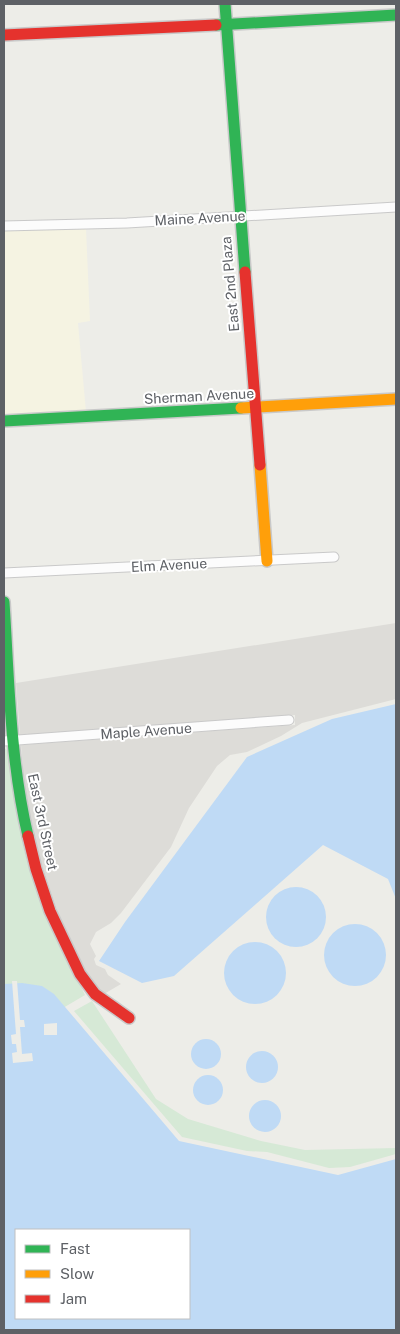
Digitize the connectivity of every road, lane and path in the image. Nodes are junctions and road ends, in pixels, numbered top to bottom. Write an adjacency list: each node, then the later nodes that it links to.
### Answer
1 (225, 4): 3 (street, East 2nd Plaza)
2 (396, 15): 3 (street)
3 (226, 25): 4 (street); 6 (street, East 2nd Plaza)
4 (4, 35)
5 (396, 207): 6 (street, Maine Avenue)
6 (240, 216): 7 (street, Maine Avenue); 9 (street, East 2nd Plaza)
7 (4, 226)
8 (396, 399): 9 (street, Sherman Avenue)
9 (256, 408): 10 (street, Sherman Avenue); 12 (street, East 2nd Plaza)
10 (4, 421)
11 (334, 558): 12 (street, Elm Avenue)
12 (267, 561): 13 (street, Elm Avenue)
13 (4, 573)
14 (4, 602): 16 (street, East 3rd Street)
15 (289, 720): 16 (street, Maple Avenue)
16 (9, 741): 17 (street, East 3rd Street)
17 (129, 1018)

